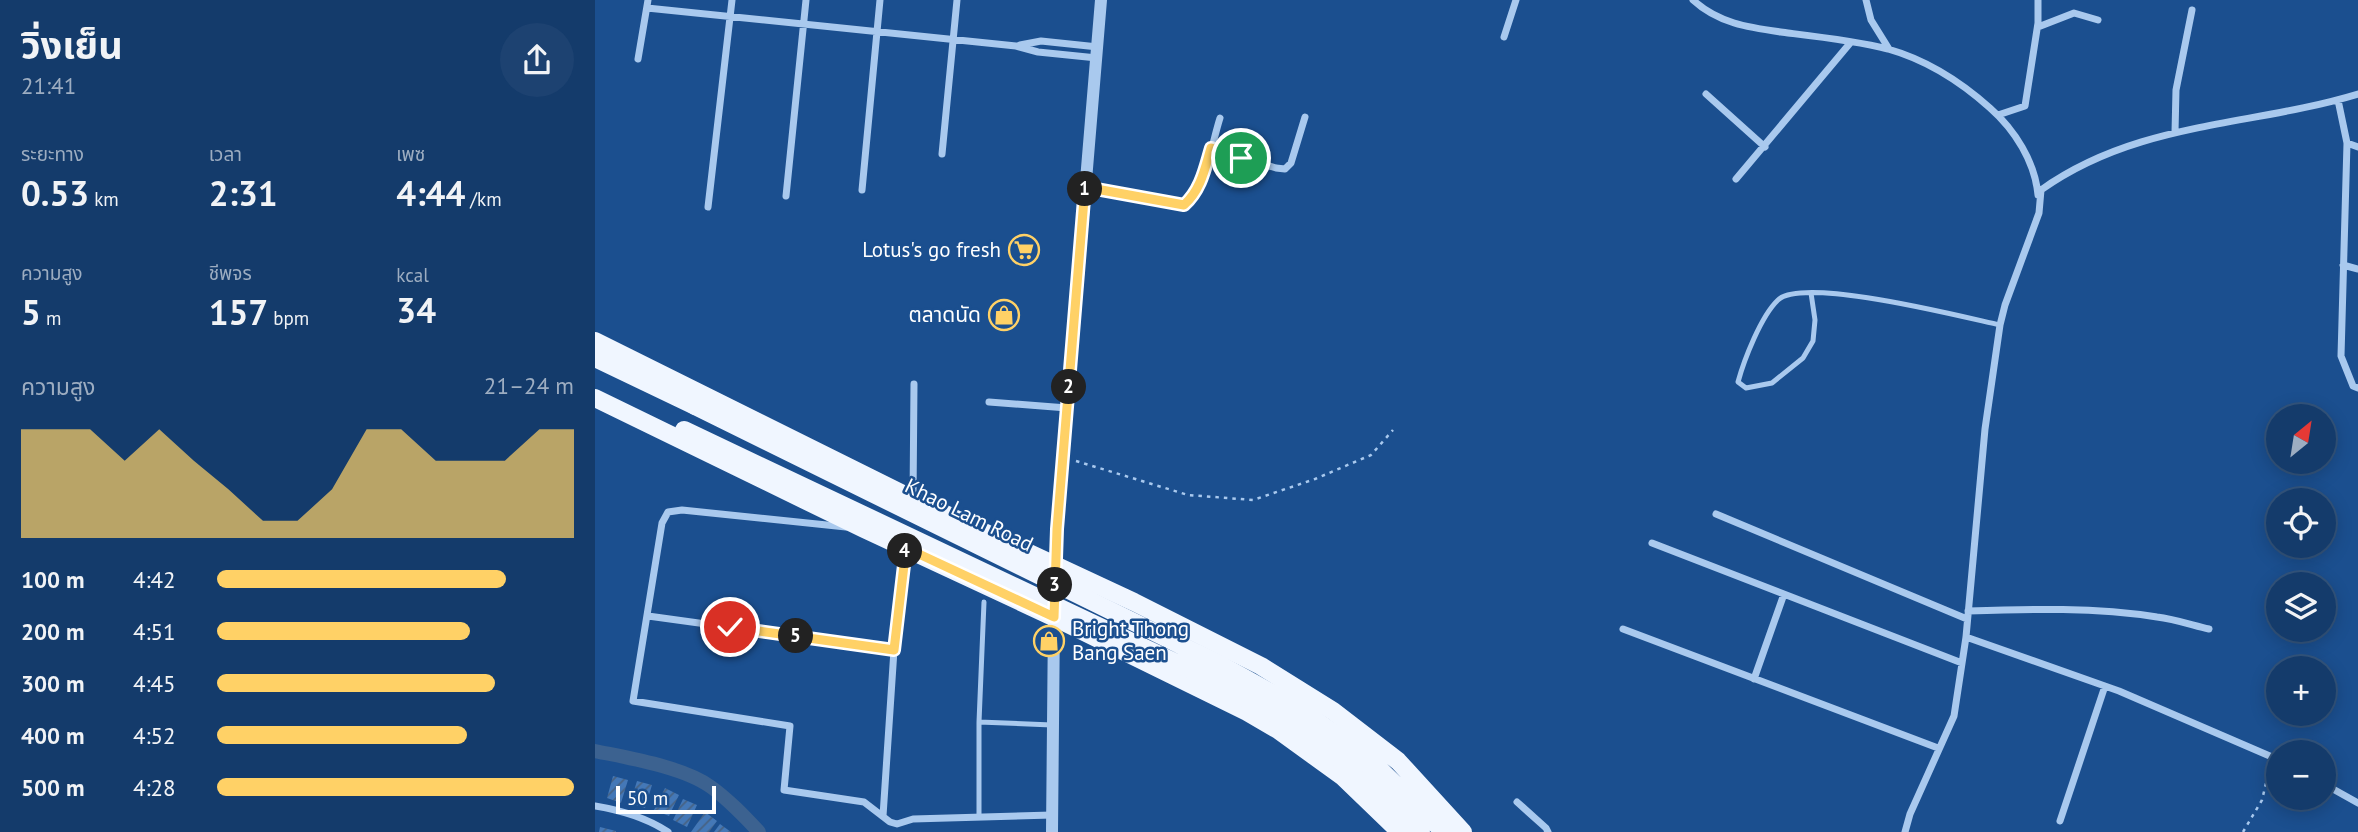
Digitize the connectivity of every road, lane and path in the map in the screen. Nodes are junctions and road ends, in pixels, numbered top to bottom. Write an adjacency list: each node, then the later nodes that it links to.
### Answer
1 (732, 0): 12 (street)
2 (806, 0): 14 (street)
3 (880, 0): 16 (street)
4 (957, 0): 18 (street)
5 (1101, 0): 21 (street)
6 (1516, 0): 17 (street)
7 (1693, 0): 19 (street)
8 (1866, 0): 20 (street)
9 (2038, 0): 15 (street)
10 (648, 4): 12 (street); 22 (street)
11 (2192, 10): 29 (street)
12 (731, 16): 14 (street); 39 (street)
13 (2098, 20): 15 (street)
14 (804, 24): 16 (street); 38 (street)
15 (2038, 27): 26 (street)
16 (876, 31): 18 (street); 37 (street)
17 (1504, 37)
18 (953, 39): 21 (street); 34 (street)
19 (1851, 42): 20 (street); 31 (street)
20 (1889, 50): 26 (street)
21 (1098, 52): 36 (street)
22 (638, 60)
23 (1706, 94): 31 (street)
24 (2358, 94): 25 (street)
25 (2338, 100): 29 (street); 30 (street)
26 (1998, 115): 40 (street)
27 (1305, 117): 33 (street)
28 (1220, 118): 33 (street)
29 (2175, 132): 40 (street)
30 (2347, 143): 32 (street); 41 (street)
31 (1765, 147): 35 (street)
32 (2358, 147)
33 (1211, 148): 36 (street)
34 (942, 154)
35 (1736, 179)
36 (1085, 187): 52 (street)
37 (862, 190)
38 (786, 196)
39 (708, 207)
40 (2039, 214): 44 (street)
41 (2343, 265): 42 (street); 49 (street)
42 (2358, 269)
43 (1811, 293): 43 (lane); 44 (lane)
44 (2000, 325): 68 (street)
45 (595, 341): 55 (main road)
46 (595, 358): 85 (main road, Khao Lam Road, bridge)
47 (914, 384): 56 (street)
48 (595, 388): 85 (main road, Khao Lam Road, bridge)
49 (2358, 388)
50 (595, 398): 57 (main road)
51 (989, 402): 52 (street)
52 (1067, 408): 54 (street)
53 (1393, 430): 54 (path)
54 (1063, 457): 64 (street)
55 (838, 461): 56 (main road); 57 (main road)
56 (913, 499): 59 (main road)
57 (817, 505): 60 (main road)
58 (1716, 514): 68 (street)
59 (973, 526): 63 (main road); 64 (main road)
60 (865, 529): 62 (main road); 69 (street)
61 (1652, 543): 65 (street)
62 (906, 548): 63 (main road); 75 (street)
63 (946, 567): 70 (main road)
64 (1056, 567): 67 (main road); 70 (street)
65 (1784, 594): 76 (street); 78 (street)
66 (984, 602): 81 (lane)
67 (1134, 602): 74 (main road); 77 (main road)
68 (1968, 615): 72 (street); 73 (street)
69 (648, 616): 75 (street); 92 (street)
70 (1054, 617): 74 (main road); 82 (street)
71 (1623, 629): 78 (street)
72 (2209, 629)
73 (1966, 637): 76 (street); 79 (street)
74 (1116, 648): 80 (main road)
75 (894, 650): 92 (street)
76 (1962, 663): 83 (street)
77 (1261, 666): 80 (main road); 100 (main road)
78 (1754, 679): 83 (street)
79 (2105, 686): 84 (street); 94 (street)
80 (1247, 712): 97 (main road)
81 (979, 722): 82 (lane); 93 (lane)
82 (1052, 725): 91 (street)
83 (1938, 748): 102 (street)
84 (2266, 754)
85 (1360, 762): 98 (main road, Khao Lam Road); 99 (main road, Khao Lam Road)
86 (2266, 783): 103 (path)
87 (2336, 791): 89 (street)
88 (1517, 802): 101 (street)
89 (2358, 803)
90 (595, 806): 95 (street)
91 (1052, 815): 93 (street); 96 (street)
92 (883, 816): 93 (street)
93 (979, 817)
94 (2060, 821)
95 (668, 832)
96 (1052, 832)
97 (1400, 832)
98 (1421, 832)
99 (1444, 832)
100 (1463, 832)
101 (1548, 832)
102 (1905, 832)
103 (2243, 832)

